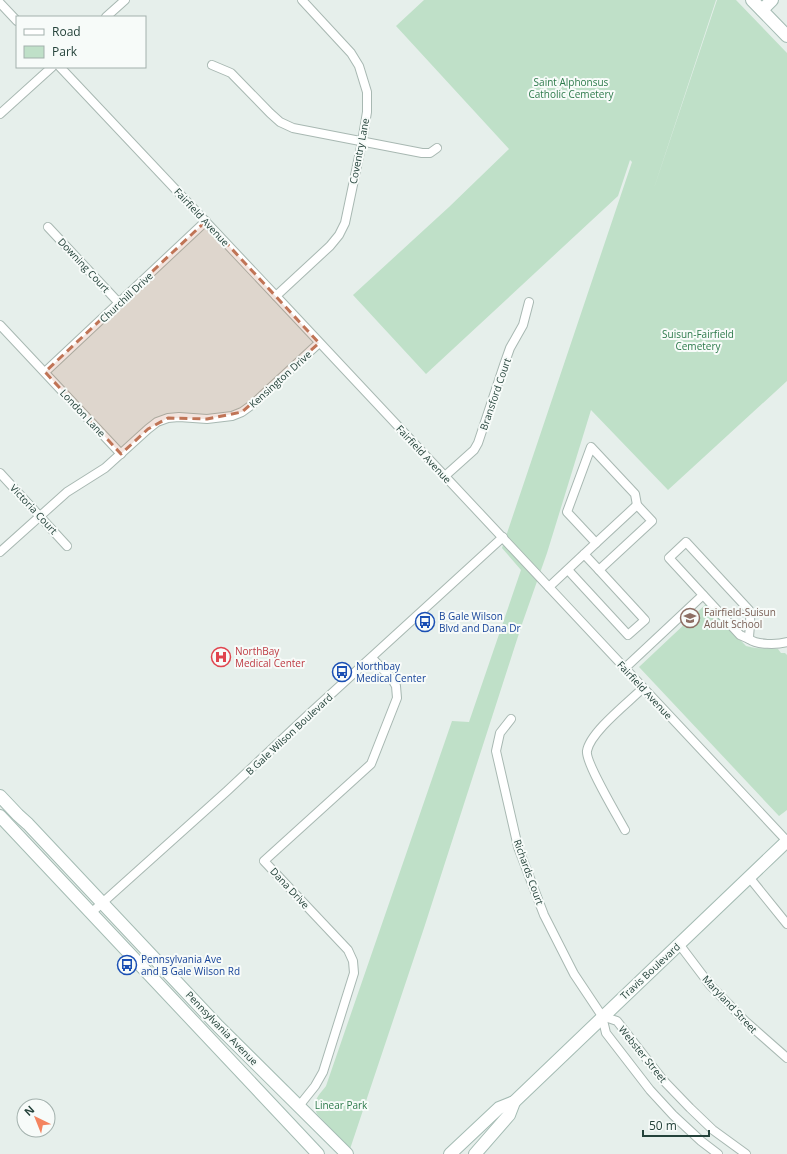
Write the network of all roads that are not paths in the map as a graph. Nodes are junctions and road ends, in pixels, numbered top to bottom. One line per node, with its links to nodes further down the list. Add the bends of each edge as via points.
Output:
1 (125, 0): 7 (street)
2 (302, 0): 14 (street, Coventry Lane, via 351,53 359,66 367,92)
3 (752, 0): 6 (main road)
4 (772, 0): 6 (main road)
5 (0, 3): 8 (street)
6 (762, 10): 9 (main road)
7 (107, 16)
8 (16, 20)
9 (787, 36)
10 (212, 65): 14 (street, via 231,73 280,122 293,128)
11 (51, 68): 13 (street)
12 (61, 68): 16 (street, Fairfield Avenue)
13 (0, 114)
14 (362, 142): 15 (street, via 422,153 430,153); 18 (street, Coventry Lane, via 345,223 339,235)
15 (437, 148)
16 (206, 221): 18 (street, Fairfield Avenue); 20 (street, Churchill Drive)
17 (48, 227): 20 (street, Downing Court)
18 (276, 296): 22 (street, Fairfield Avenue)
19 (529, 302): 26 (street, Bransford Court, via 523,326 510,348 478,443 474,450)
20 (119, 303): 23 (street, Churchill Drive)
21 (0, 325): 23 (street, London Lane)
22 (320, 343): 24 (street, Kensington Drive, via 242,412 207,419 168,418 157,422); 26 (street, Fairfield Avenue)
23 (45, 372): 24 (street, London Lane)
24 (121, 454): 28 (street, Kensington Drive, via 105,468 67,492)
25 (0, 473): 28 (street, Victoria Court)
26 (445, 476): 29 (street, Fairfield Avenue)
27 (637, 505): 30 (street); 30 (street, via 635,494 592,447 567,512); 35 (street, via 652,521)
28 (40, 516): 31 (street, Victoria Court); 32 (street, Kensington Drive)
29 (502, 538): 36 (street, Fairfield Avenue); 40 (street, B Gale Wilson Boulevard)
30 (596, 543): 33 (street)
31 (67, 546)
32 (0, 552)
33 (584, 554): 34 (street); 35 (street)
34 (568, 570): 35 (street, via 628,635 645,620); 36 (street)
35 (599, 570)
36 (549, 587): 41 (street, Fairfield Avenue)
37 (703, 595): 38 (street, via 740,635); 38 (street, via 669,558 686,542 749,610); 41 (street)
38 (749, 639): 39 (street, via 759,643)
39 (787, 642)
40 (372, 658): 49 (street, B Gale Wilson Boulevard); 56 (street, Dana Drive, via 392,678 397,698 371,764 264,861 348,950 353,961 354,973 323,1072 316,1086)
41 (625, 668): 42 (street, Fairfield Avenue)
42 (643, 688): 46 (street, via 600,728 590,740 586,752 590,766); 47 (street, Fairfield Avenue)
43 (511, 719): 53 (street, Richards Court, via 500,733 496,751 518,847 544,915 574,974)
44 (0, 796): 49 (main road, Pennsylvania Avenue)
45 (0, 816): 50 (main road, Pennsylvania Avenue)
46 (625, 830)
47 (787, 841): 48 (main road, Travis Boulevard)
48 (749, 877): 51 (street); 52 (main road, Travis Boulevard)
49 (103, 903): 50 (street, B Gale Wilson Boulevard); 56 (main road, Pennsylvania Avenue, via 218,1026)
50 (92, 913): 57 (main road, Pennsylvania Avenue)
51 (787, 924)
52 (679, 944): 53 (main road, Travis Boulevard); 54 (street, Maryland Street, via 715,990)
53 (602, 1016): 55 (main road, Travis Boulevard); 61 (street, Webster Street, via 606,1033 650,1090 673,1115); 62 (street, Webster Street, via 617,1021 680,1097 713,1130)
54 (787, 1058)
55 (514, 1102): 59 (main road, Travis Boulevard, via 498,1108); 60 (main road, Travis Boulevard, via 509,1115)
56 (299, 1106): 58 (main road, Pennsylvania Avenue)
57 (318, 1154)
58 (347, 1154)
59 (450, 1154)
60 (475, 1154)
61 (718, 1154)
62 (746, 1154)

